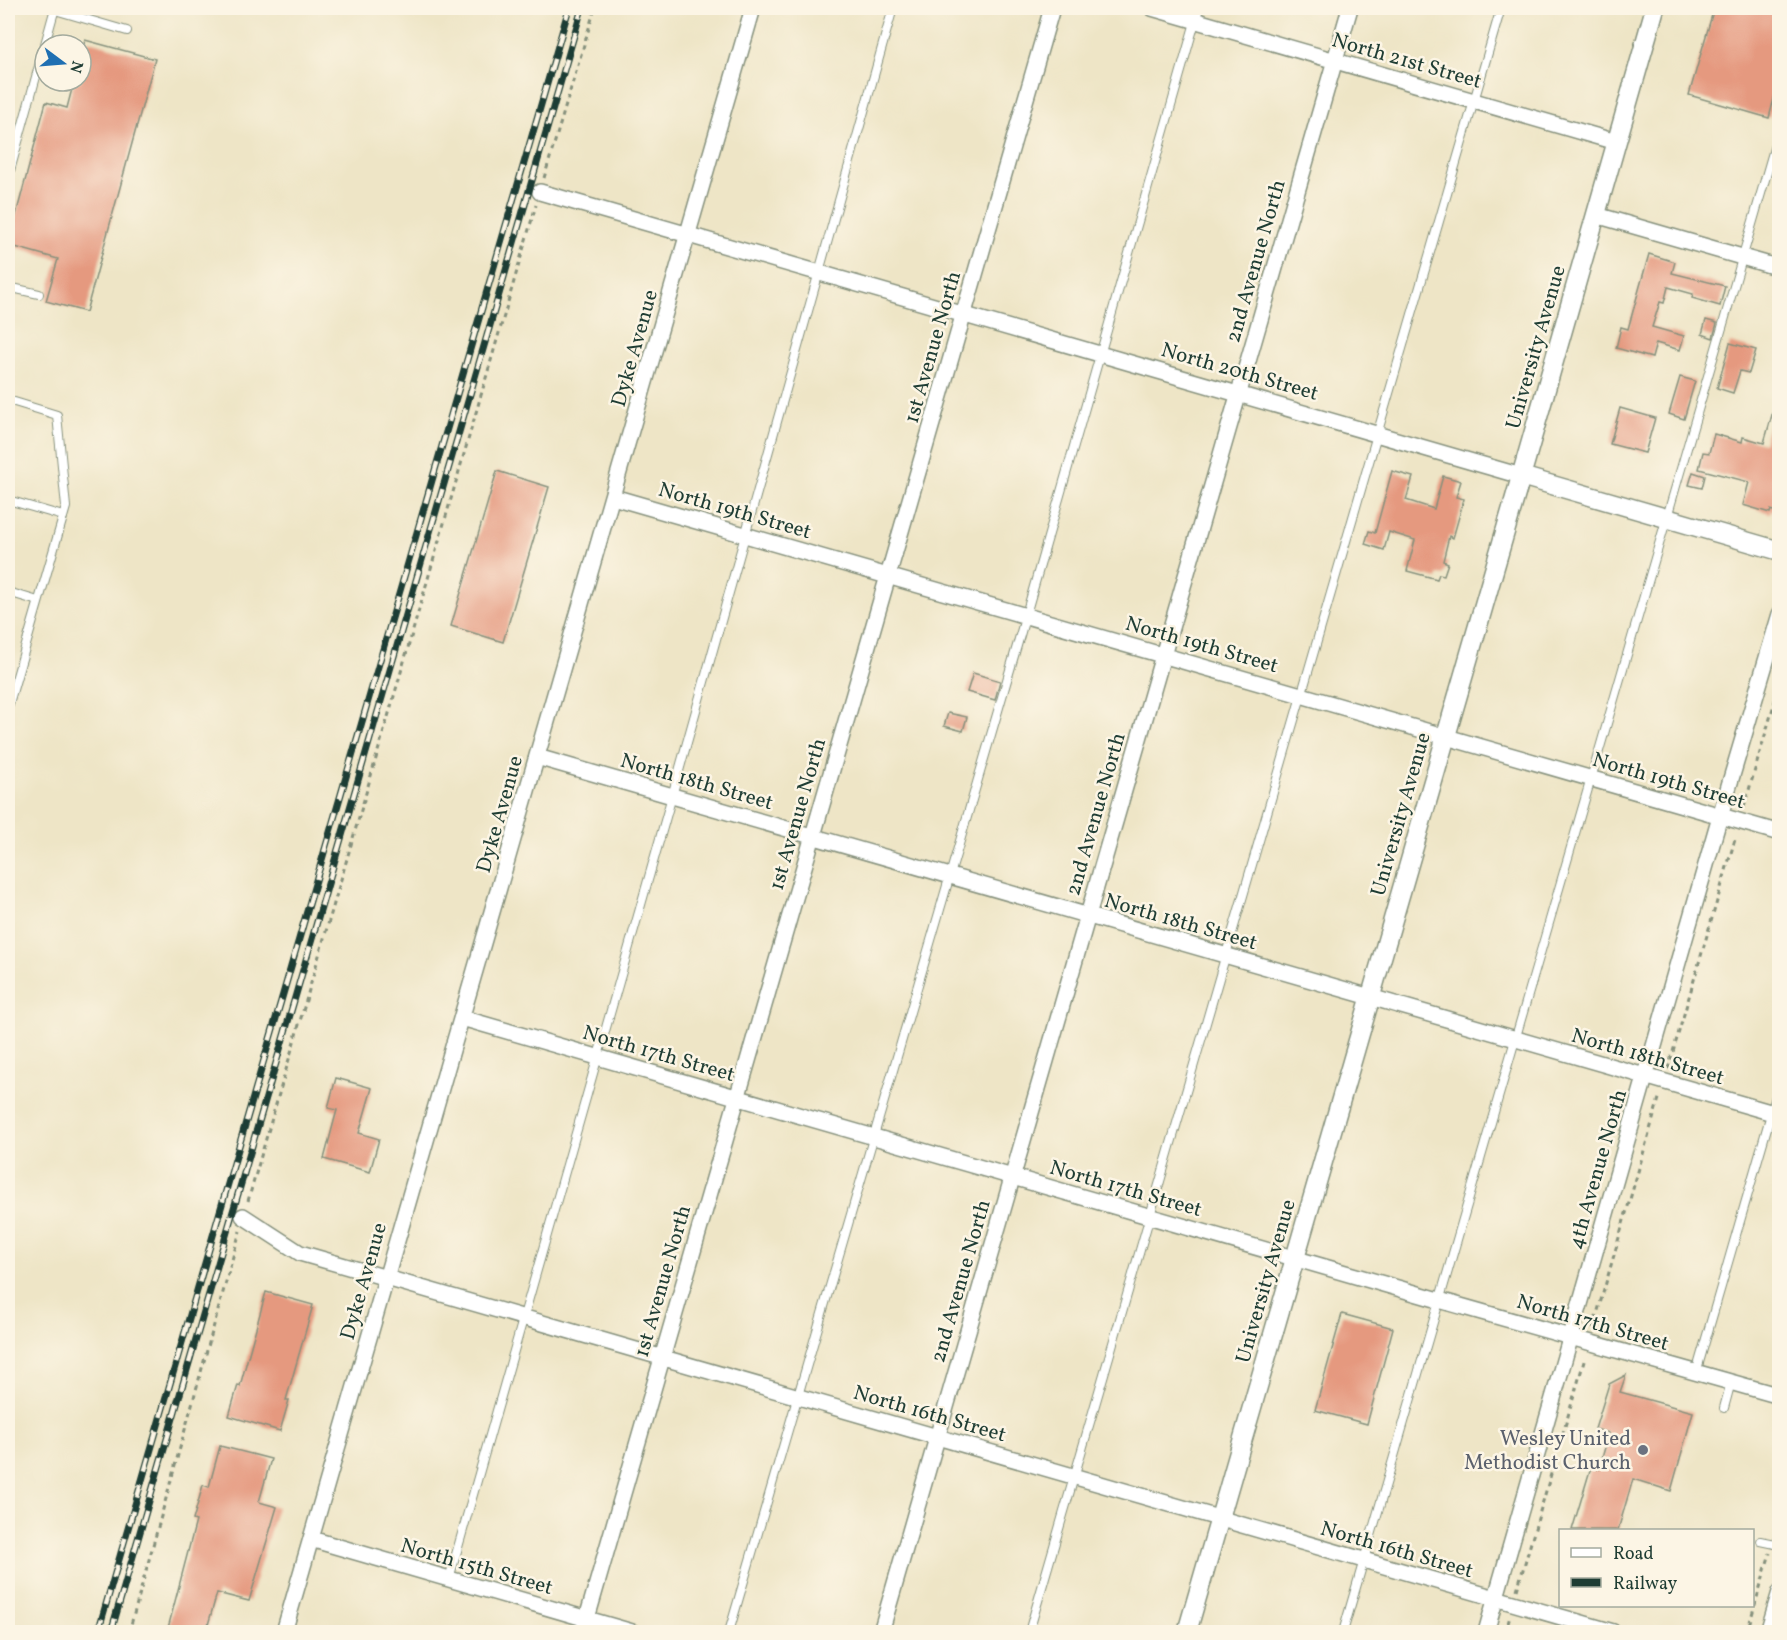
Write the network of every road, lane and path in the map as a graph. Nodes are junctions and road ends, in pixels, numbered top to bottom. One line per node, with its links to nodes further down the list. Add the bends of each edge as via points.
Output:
1 (595, 8): 17 (path)
2 (753, 8): 19 (street, Dyke Avenue)
3 (893, 8): 22 (lane)
4 (1052, 8): 25 (street, 1st Avenue North)
5 (1152, 8): 10 (street, North 21st Street)
6 (1350, 8): 12 (street, 2nd Avenue North)
7 (1501, 8): 13 (lane)
8 (1655, 8): 15 (street, University Avenue)
9 (55, 9): 11 (lane); 16 (lane)
10 (1198, 14): 12 (street, North 21st Street); 26 (lane)
11 (127, 32)
12 (1334, 61): 13 (street, North 21st Street); 27 (street, 2nd Avenue North)
13 (1474, 102): 15 (street, North 21st Street); 29 (lane)
14 (1779, 128): 20 (lane)
15 (1616, 142): 18 (street, University Avenue)
16 (8, 178)
17 (540, 192): 19 (street, North 20th Street); 68 (path)
18 (1596, 215): 20 (street); 30 (street, University Avenue)
19 (688, 233): 22 (street, North 20th Street); 31 (street, Dyke Avenue)
20 (1742, 257): 21 (street); 34 (lane)
21 (1779, 267)
22 (818, 272): 25 (street, North 20th Street); 35 (lane)
23 (8, 287): 24 (lane)
24 (39, 294)
25 (964, 315): 26 (street, North 20th Street); 37 (street, 1st Avenue North)
26 (1099, 354): 27 (street, North 20th Street); 41 (lane)
27 (1238, 394): 29 (street, North 20th Street); 42 (street, 2nd Avenue North)
28 (8, 400): 33 (lane, via 57,415 66,507)
29 (1377, 435): 30 (street, North 20th Street); 44 (lane)
30 (1521, 476): 34 (street, North 20th Street); 46 (street, University Avenue)
31 (613, 497): 35 (street, North 19th Street); 47 (street, Dyke Avenue)
32 (8, 500): 33 (lane)
33 (63, 516): 39 (lane)
34 (1666, 518): 36 (street, North 20th Street); 48 (lane)
35 (744, 534): 37 (street, North 19th Street); 49 (lane)
36 (1779, 550)
37 (888, 576): 41 (street, North 19th Street); 53 (street, 1st Avenue North)
38 (8, 592): 39 (lane)
39 (38, 601): 45 (lane)
40 (1779, 614): 50 (street, 4th Avenue North)
41 (1025, 616): 42 (street, North 19th Street); 54 (lane)
42 (1163, 655): 44 (street, North 19th Street); 55 (street, 2nd Avenue North)
43 (1779, 684): 51 (path)
44 (1302, 694): 46 (street, North 19th Street); 56 (lane)
45 (8, 708)
46 (1445, 737): 48 (street, North 19th Street); 57 (street, University Avenue)
47 (537, 757): 49 (street, North 18th Street); 58 (street, Dyke Avenue)
48 (1590, 779): 50 (street, North 19th Street); 59 (lane)
49 (672, 796): 53 (street, North 18th Street); 60 (lane)
50 (1719, 816): 51 (street, North 19th Street); 61 (street, 4th Avenue North)
51 (1740, 822): 52 (street, North 19th Street); 62 (path)
52 (1779, 833)
53 (812, 837): 54 (street, North 18th Street); 64 (street, 1st Avenue North)
54 (948, 877): 55 (street, North 18th Street); 66 (lane)
55 (1088, 916): 56 (street, North 18th Street); 67 (street, 2nd Avenue North)
56 (1226, 956): 57 (street, North 18th Street); 69 (lane)
57 (1370, 997): 59 (street, North 18th Street); 70 (street, University Avenue)
58 (462, 1018): 60 (street, North 17th Street); 71 (street, Dyke Avenue)
59 (1515, 1039): 61 (street, North 18th Street); 72 (lane)
60 (597, 1057): 64 (street, North 17th Street); 73 (lane)
61 (1645, 1077): 62 (street, North 18th Street); 74 (street, 4th Avenue North)
62 (1664, 1082): 65 (street, North 18th Street); 75 (path)
63 (1779, 1083): 65 (lane)
64 (737, 1097): 66 (street, North 17th Street); 76 (street, 1st Avenue North)
65 (1775, 1114): 77 (lane)
66 (873, 1136): 67 (street, North 17th Street); 80 (lane)
67 (1012, 1177): 69 (street, North 17th Street); 82 (street, 2nd Avenue North)
68 (243, 1216): 71 (street, North 16th Street, via 300,1253); 95 (path)
69 (1150, 1217): 70 (street, North 17th Street); 83 (lane)
70 (1295, 1259): 72 (street, North 17th Street); 84 (street, University Avenue)
71 (386, 1278): 73 (street, North 16th Street); 86 (street, Dyke Avenue)
72 (1439, 1300): 74 (street, North 17th Street); 89 (lane)
73 (523, 1318): 76 (street, North 16th Street); 90 (lane)
74 (1570, 1338): 75 (street, North 17th Street); 92 (street, 4th Avenue North)
75 (1589, 1343): 77 (street, North 17th Street); 93 (path)
76 (662, 1358): 80 (street, North 16th Street); 94 (street, 1st Avenue North)
77 (1696, 1373): 78 (street, North 17th Street)
78 (1731, 1383): 79 (street, North 17th Street); 81 (lane)
79 (1779, 1396)
80 (797, 1397): 82 (street, North 16th Street); 98 (lane)
81 (1724, 1408)
82 (937, 1437): 83 (street, North 16th Street); 99 (street, 2nd Avenue North)
83 (1074, 1477): 84 (street, North 16th Street); 100 (lane)
84 (1219, 1519): 89 (street, North 16th Street); 101 (street, University Avenue)
85 (1779, 1521): 88 (path)
86 (311, 1539): 90 (street, North 15th Street); 96 (street, Dyke Avenue)
87 (1761, 1540): 88 (lane)
88 (1776, 1545): 106 (path)
89 (1363, 1561): 92 (street, North 16th Street); 102 (lane)
90 (449, 1579): 94 (street, North 15th Street)
91 (1779, 1592): 107 (street)
92 (1496, 1599): 93 (street, North 16th Street); 103 (street, 4th Avenue North)
93 (1513, 1604): 104 (path); 105 (street, North 16th Street)
94 (585, 1626): 97 (street, North 15th Street)
95 (129, 1632)
96 (284, 1632)
97 (632, 1632)
98 (729, 1632)
99 (881, 1632)
100 (1029, 1632)
101 (1187, 1632)
102 (1343, 1632)
103 (1486, 1632)
104 (1505, 1632)
105 (1613, 1632)
106 (1747, 1632)
107 (1768, 1632)

